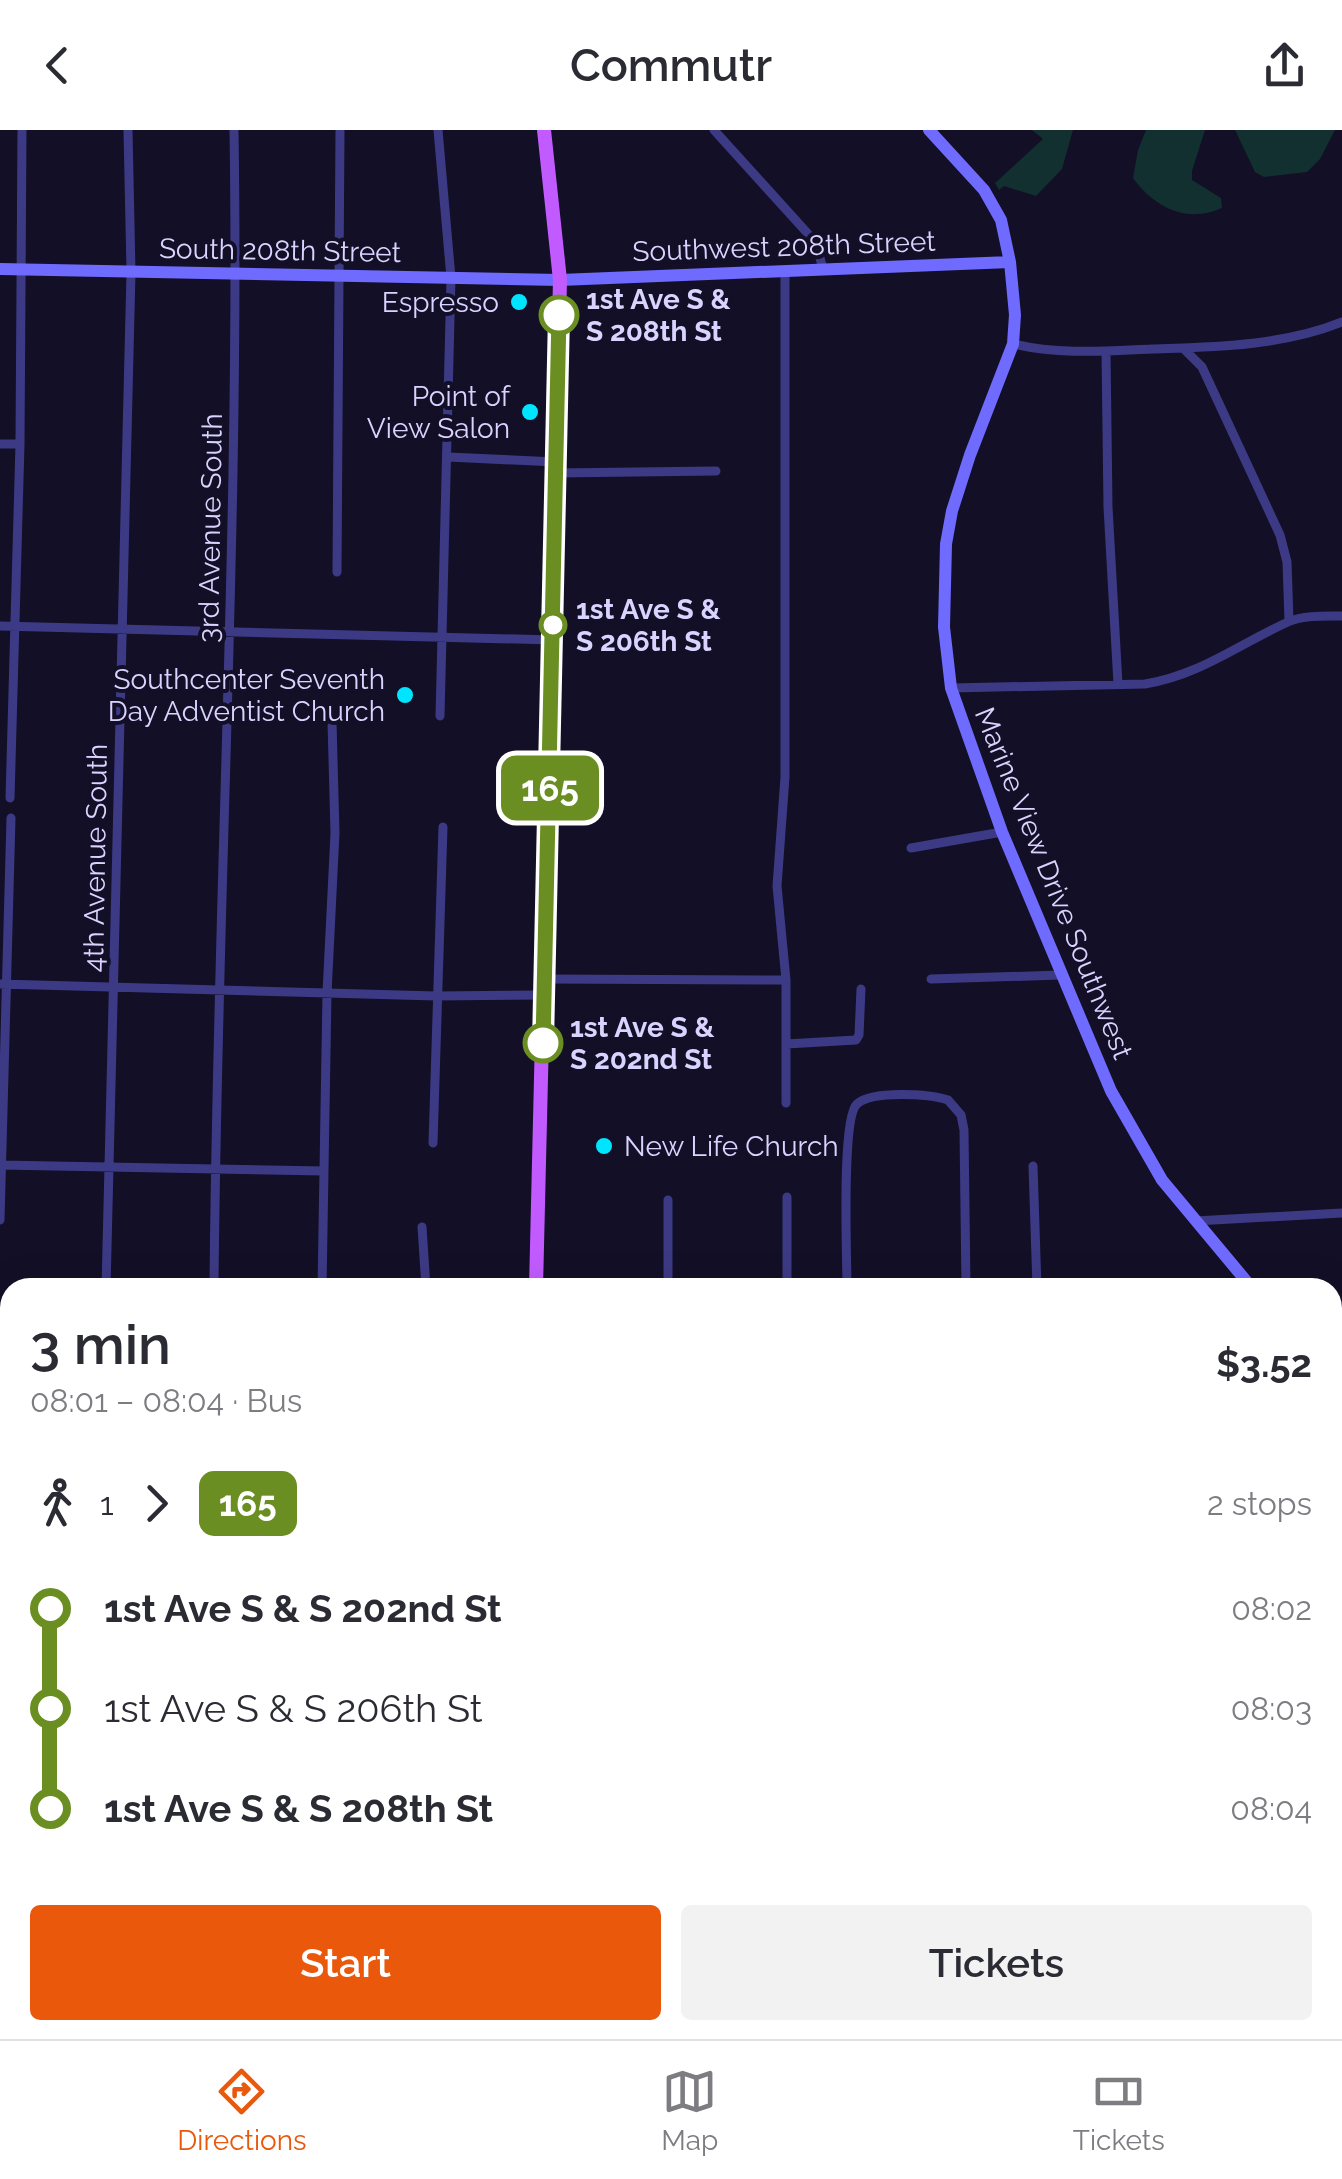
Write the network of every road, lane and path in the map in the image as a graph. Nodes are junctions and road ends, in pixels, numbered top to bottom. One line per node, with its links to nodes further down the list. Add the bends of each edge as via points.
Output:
1 (22, 130): 11 (street)
2 (128, 130): 14 (street, 4th Avenue South)
3 (234, 130): 15 (street, 3rd Avenue South)
4 (340, 130): 16 (street)
5 (438, 130): 17 (street)
6 (544, 130): 18 (main road)
7 (714, 130): 12 (street, via 818,246)
8 (929, 130): 9 (street, Marine View Drive Southwest, via 994,205)
9 (1010, 262): 12 (street, Southwest 208th Street); 20 (street, Marine View Drive Southwest)
10 (0, 269): 11 (street, South 208th Street)
11 (22, 269): 14 (street, South 208th Street); 24 (street)
12 (823, 269): 13 (street, Southwest 208th Street)
13 (785, 271): 18 (street, Southwest 208th Street); 49 (street, via 784,777 777,886)
14 (131, 272): 15 (street, South 208th Street); 33 (street, 4th Avenue South)
15 (236, 274): 16 (street, South 208th Street); 34 (street, 3rd Avenue South)
16 (341, 276): 17 (street, South 208th Street); 28 (street)
17 (451, 278): 18 (street, South 208th Street); 25 (street)
18 (560, 280): 26 (main road)
19 (1342, 322): 21 (street, via 1278,340)
20 (1013, 344): 22 (street); 38 (street, Marine View Drive Southwest, via 970,455 946,544)
21 (1186, 350): 22 (street); 30 (street, via 1202,366 1280,535)
22 (1106, 351): 37 (street)
23 (0, 444): 24 (street)
24 (20, 444): 32 (street)
25 (448, 457): 26 (street); 35 (street)
26 (556, 467): 27 (street); 36 (main road)
27 (716, 471)
28 (336, 572)
29 (1342, 616): 30 (street)
30 (1289, 621): 37 (street, via 1194,672)
31 (0, 626): 32 (street)
32 (16, 626): 33 (street); 41 (street)
33 (123, 629): 34 (street); 51 (street, 4th Avenue South)
34 (230, 631): 35 (street); 52 (street, 3rd Avenue South)
35 (443, 637): 36 (street); 39 (street)
36 (553, 640): 47 (main road)
37 (1118, 684): 38 (street)
38 (951, 688): 44 (street, Marine View Drive Southwest)
39 (440, 716)
40 (332, 722): 54 (street, via 335,833)
41 (10, 798)
42 (12, 818): 50 (street)
43 (444, 826): 56 (street)
44 (1002, 832): 45 (street); 46 (street, Marine View Drive Southwest)
45 (911, 848)
46 (1061, 975): 48 (street); 69 (street, Marine View Drive Southwest, via 1119,1106 1162,1180)
47 (545, 978): 49 (street); 55 (main road)
48 (931, 979)
49 (786, 980): 57 (street)
50 (4, 984): 51 (street); 60 (street)
51 (115, 988): 52 (street); 61 (street, 4th Avenue South)
52 (219, 990): 54 (street); 63 (street, 3rd Avenue South)
53 (861, 990): 57 (street, via 856,1040)
54 (327, 992): 56 (street); 64 (street)
55 (544, 995): 56 (street); 75 (main road)
56 (436, 996): 59 (street)
57 (786, 1044): 58 (street)
58 (786, 1103)
59 (433, 1142)
60 (1, 1164): 61 (street); 68 (street)
61 (112, 1166): 63 (street); 71 (street, 4th Avenue South)
62 (1033, 1166): 80 (street)
63 (215, 1168): 64 (street); 72 (street, 3rd Avenue South)
64 (324, 1171): 73 (street)
65 (787, 1197): 77 (street)
66 (668, 1200): 76 (street)
67 (1342, 1214): 69 (street)
68 (0, 1220)
69 (1195, 1220): 81 (street, Marine View Drive Southwest)
70 (422, 1226): 74 (street)
71 (106, 1278)
72 (214, 1278)
73 (322, 1278)
74 (425, 1278)
75 (536, 1278)
76 (668, 1278)
77 (787, 1278)
78 (847, 1278): 79 (street, via 848,1128 856,1104 904,1095 938,1097 956,1106 964,1130)
79 (966, 1278)
80 (1037, 1278)
81 (1244, 1278)

